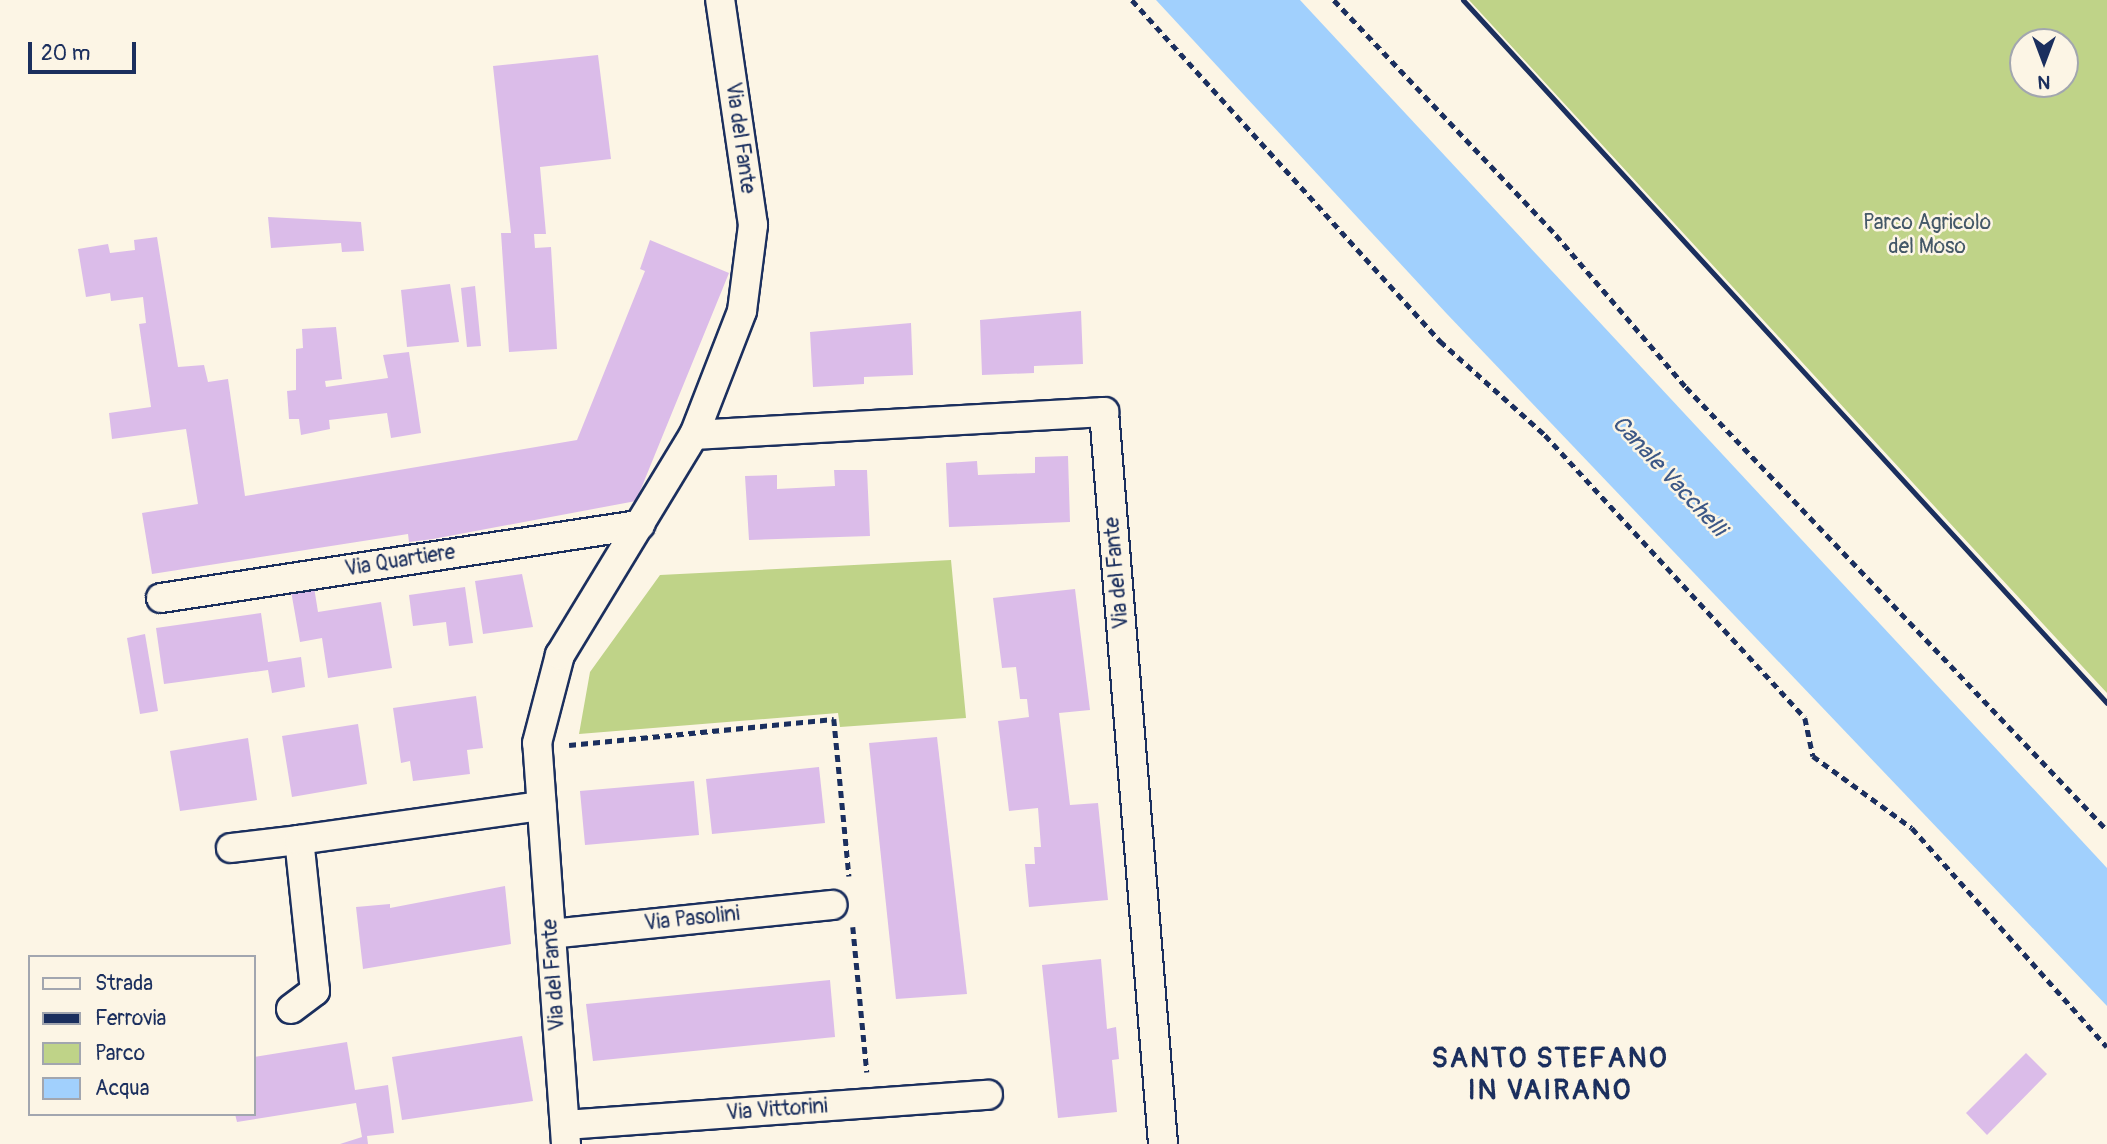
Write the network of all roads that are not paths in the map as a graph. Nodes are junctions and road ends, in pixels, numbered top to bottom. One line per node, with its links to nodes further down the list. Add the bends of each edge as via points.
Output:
1 (720, 0): 2 (street, Via del Fante, via 753,225 742,311)
2 (694, 435): 3 (street, Via del Fante); 13 (street, Via del Fante, via 1104,412)
3 (640, 525): 4 (street, Via Quartiere); 5 (street, Via del Fante, via 560,655 537,748)
4 (160, 598)
5 (542, 806): 6 (street); 9 (street, Via del Fante)
6 (299, 840): 7 (street); 10 (street, via 315,991)
7 (232, 848)
8 (841, 894): 9 (street, Via Pasolini)
9 (551, 934): 12 (street, Via del Fante)
10 (291, 1009)
11 (988, 1096): 12 (street, Via Vittorini)
12 (566, 1134)
13 (1163, 1144)

